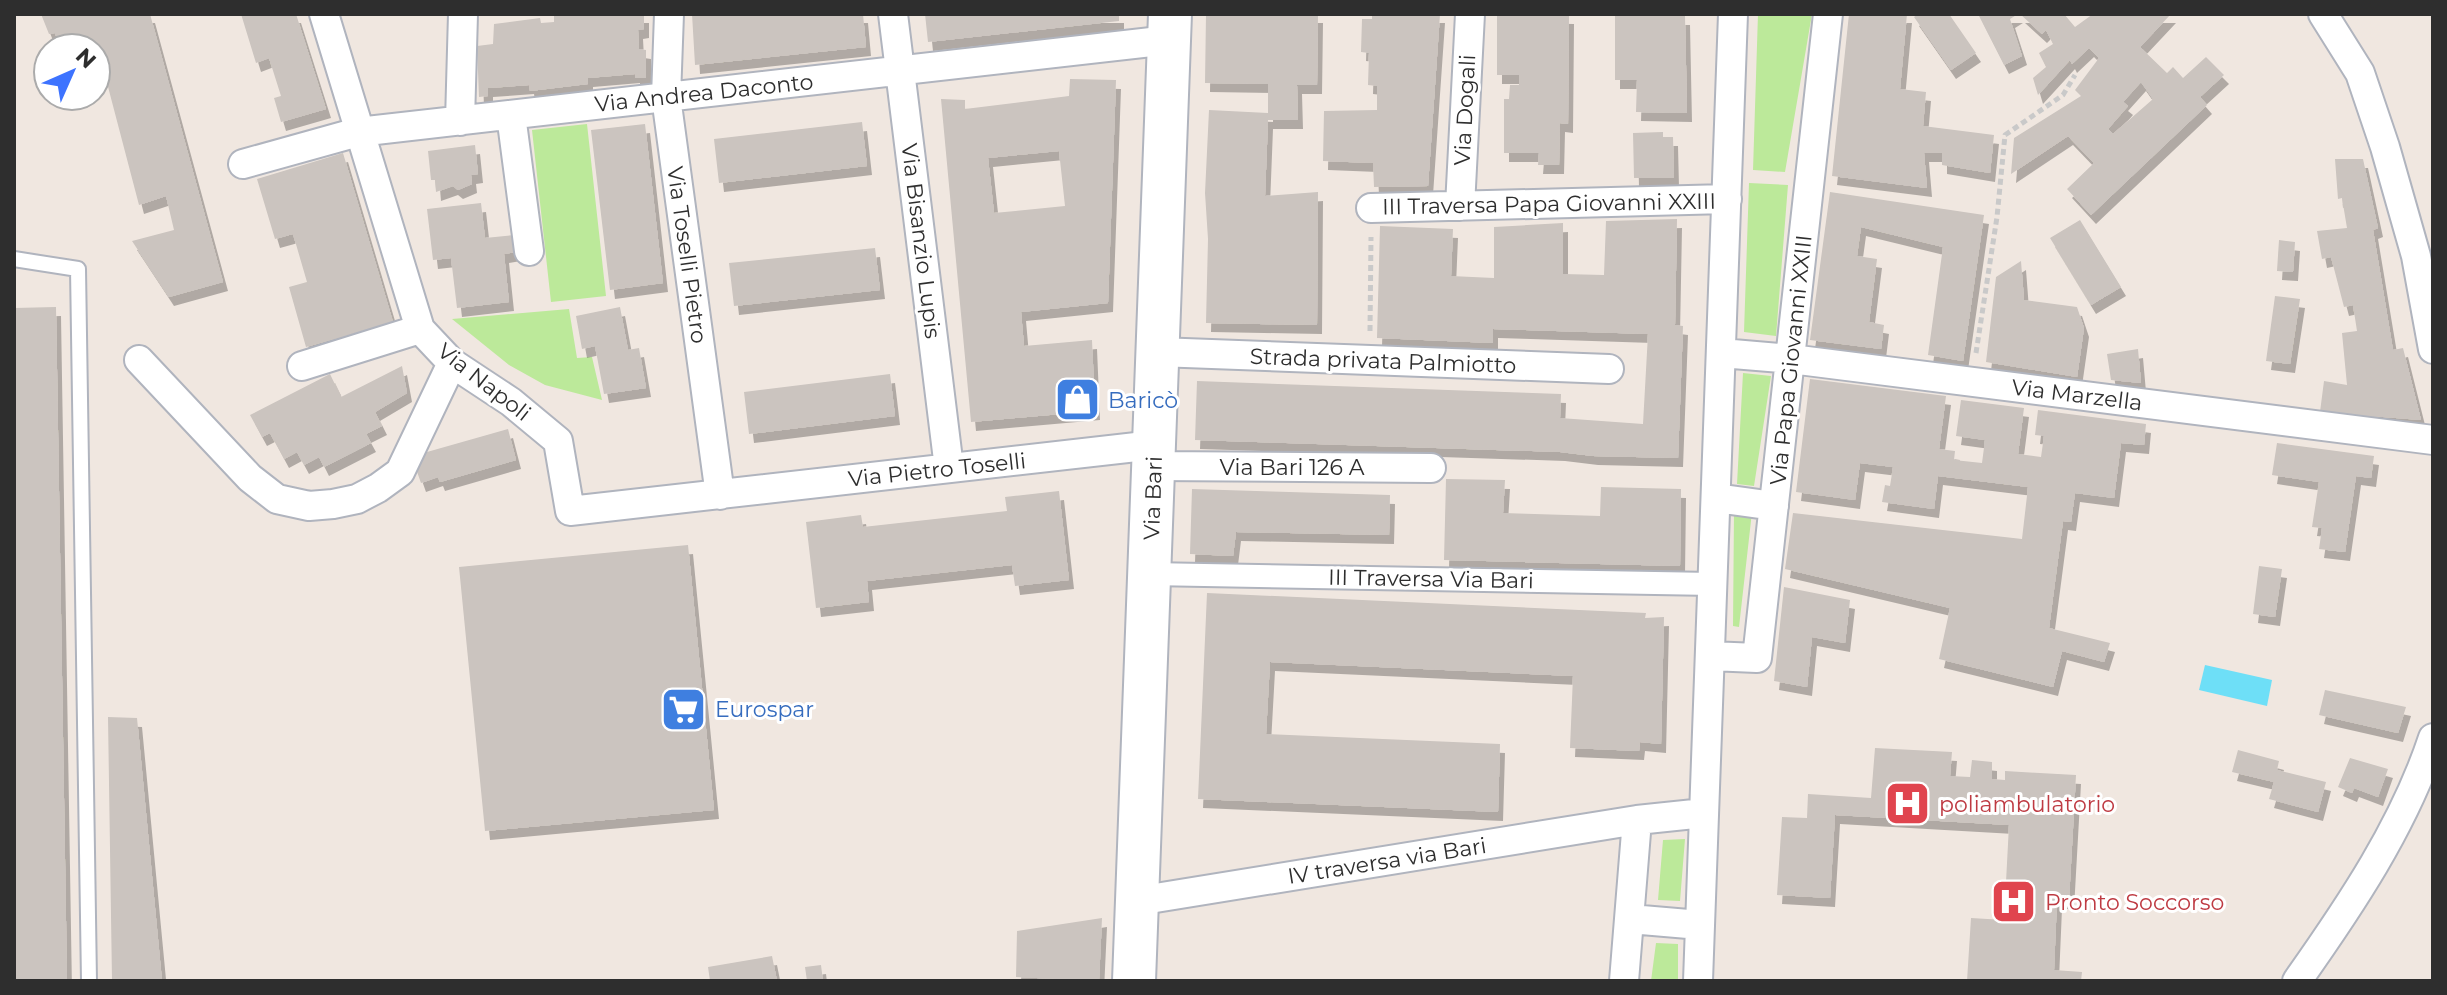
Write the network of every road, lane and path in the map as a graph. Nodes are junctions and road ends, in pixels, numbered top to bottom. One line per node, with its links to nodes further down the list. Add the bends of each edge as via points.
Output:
1 (324, 14): 15 (street, Via Napoli)
2 (463, 14): 14 (street)
3 (669, 14): 12 (street, Via Toselli Pietro)
4 (893, 14): 10 (street, Via Bisanzio Lupis)
5 (1470, 14): 18 (street, Via Dogali)
6 (1733, 14): 17 (street)
7 (1828, 14): 26 (street, Via Papa Giovanni XXIII)
8 (2323, 14): 23 (street, via 2360,73 2385,147 2416,256)
9 (1170, 27): 10 (street, Via Andrea Daconto); 24 (main road, Via Bari)
10 (900, 71): 12 (street, Via Andrea Daconto); 35 (street, Via Bisanzio Lupis)
11 (2075, 75): 32 (path, via 2063,95 2005,135)
12 (666, 97): 13 (street, Via Andrea Daconto); 37 (street, Via Toselli Pietro)
13 (511, 115): 14 (street, Via Andrea Daconto); 20 (street)
14 (460, 121): 15 (street, Via Andrea Daconto)
15 (358, 132): 16 (street, Via Andrea Daconto); 22 (street, Via Napoli)
16 (243, 164)
17 (1727, 199): 18 (street, III Traversa Papa Giovanni XXIII); 25 (street)
18 (1460, 206): 19 (street, III Traversa Papa Giovanni XXIII)
19 (1371, 208): 28 (path)
20 (529, 251)
21 (14, 259): 49 (lane, via 78,269)
22 (420, 329): 29 (street, Via Napoli); 30 (street)
23 (2433, 349)
24 (1158, 352): 28 (street, Strada privata Palmiotto); 34 (main road, Via Bari)
25 (1721, 353): 26 (street, Via Marzella); 38 (street)
26 (1791, 359): 32 (street, Via Marzella); 39 (street, Via Papa Giovanni XXIII)
27 (139, 360): 29 (street, via 250,478 277,499 309,506 357,499 400,472)
28 (1370, 360): 31 (street, Strada privata Palmiotto)
29 (452, 363): 37 (street, Via Napoli, via 558,441 570,511)
30 (302, 366)
31 (1609, 369)
32 (1972, 382): 33 (street, Via Marzella)
33 (2433, 440)
34 (1154, 456): 35 (street, Via Pietro Toselli); 36 (street, Via Bari 126 A); 40 (main road, Via Bari)
35 (949, 468): 37 (street, Via Pietro Toselli)
36 (1431, 468)
37 (720, 495)
38 (1716, 498): 39 (street); 41 (street)
39 (1774, 506): 42 (street, Via Papa Giovanni XXIII, via 1757,658)
40 (1150, 574): 41 (street, III Traversa Via Bari); 46 (main road, Via Bari)
41 (1713, 584): 42 (street)
42 (1710, 656): 44 (street)
43 (2433, 738): 53 (street, via 2388,838)
44 (1704, 813): 45 (street, IV traversa via Bari); 48 (street)
45 (1637, 820): 46 (street, IV traversa via Bari); 47 (street)
46 (1137, 901): 50 (main road, Via Bari)
47 (1630, 919): 48 (street); 51 (street)
48 (1700, 925): 52 (street)
49 (89, 981)
50 (1134, 981)
51 (1624, 981)
52 (1698, 981)
53 (2297, 981)

